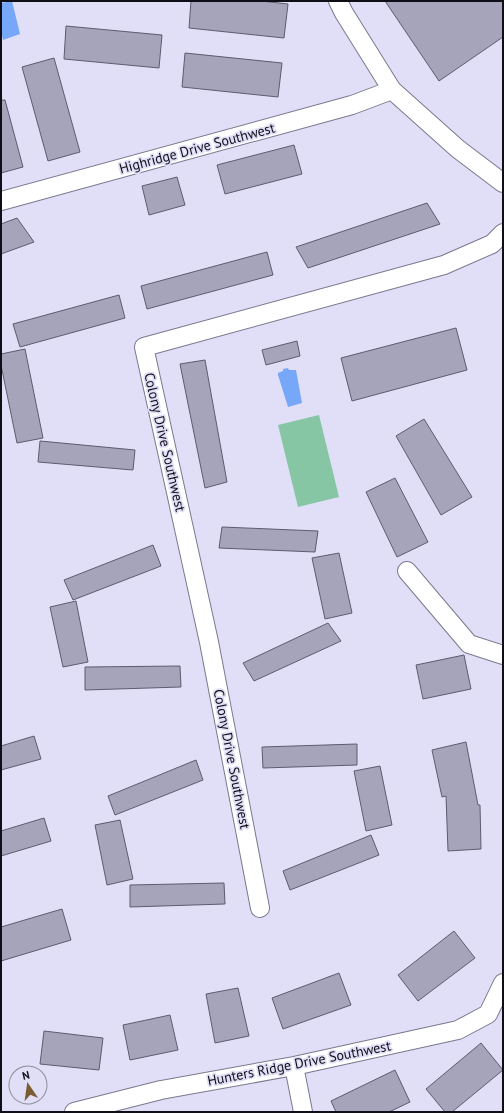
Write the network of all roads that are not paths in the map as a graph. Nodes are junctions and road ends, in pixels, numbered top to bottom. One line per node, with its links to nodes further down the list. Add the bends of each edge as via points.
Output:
1 (338, 1): 2 (street)
2 (392, 90): 3 (street, via 458,149); 4 (street, Highridge Drive Southwest, via 352,105)
3 (503, 183)
4 (1, 201)
5 (503, 233): 8 (street, Colony Drive Southwest, via 492,244 444,265 144,346 209,642)
6 (407, 571): 7 (street, via 469,644)
7 (503, 655)
8 (260, 908)
9 (503, 983): 10 (street, Hunters Ridge Drive Southwest, via 488,1014 458,1030)
10 (294, 1066): 11 (street, Hunters Ridge Drive Southwest, via 161,1090); 12 (street)
11 (74, 1112)
12 (303, 1112)

